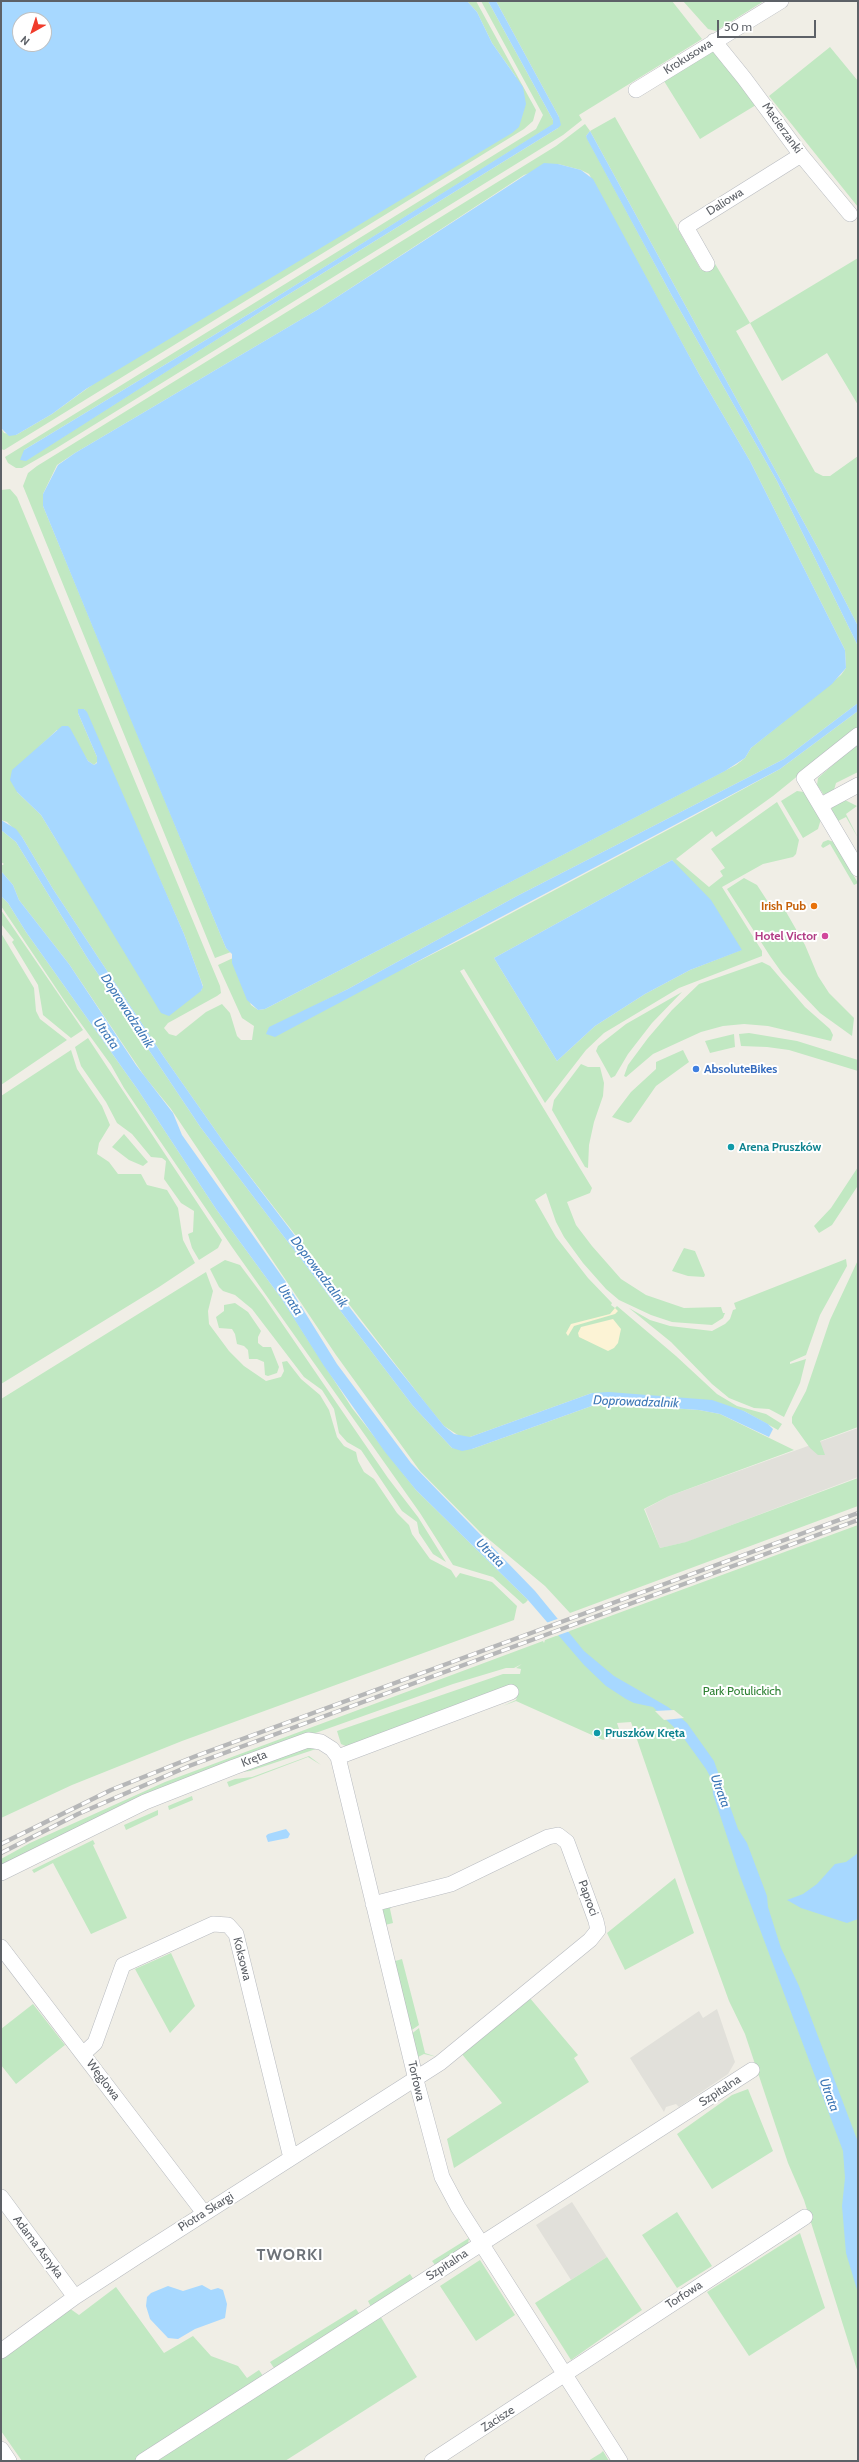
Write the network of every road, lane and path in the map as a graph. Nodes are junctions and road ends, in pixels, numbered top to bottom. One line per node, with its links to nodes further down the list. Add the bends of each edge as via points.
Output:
1 (781, 1): 2 (street, Krokusowa)
2 (714, 41): 3 (street, Krokusowa); 4 (street, Macierzanki)
3 (636, 90)
4 (801, 155): 5 (street, Macierzanki); 6 (street, Daliowa, via 686,227)
5 (850, 214)
6 (707, 264)
7 (858, 735): 9 (street, via 804,778)
8 (858, 785): 9 (street)
9 (821, 805): 10 (street)
10 (858, 869)
11 (511, 1692): 12 (street)
12 (338, 1757): 13 (street, Kręta, via 329,1746 318,1741 298,1743 145,1802); 14 (street, Torfowa)
13 (1, 1873)
14 (373, 1904): 18 (street, Torfowa); 18 (street, Paproci, via 451,1884 548,1837 558,1835 567,1842 596,1921 598,1930 590,1940)
15 (1, 1947): 16 (street, Węglowa)
16 (83, 2054): 19 (street, Koksowa, via 95,2043 123,1964 213,1924 228,1925 236,1934); 21 (street, Węglowa)
17 (752, 2070): 23 (street, Szpitalna)
18 (416, 2080): 19 (street, Piotra Skargi); 23 (street, Torfowa, via 442,2177)
19 (291, 2158): 21 (street, Piotra Skargi)
20 (1, 2197): 24 (street, Adama Asnyka)
21 (204, 2213): 24 (street, Piotra Skargi)
22 (805, 2217): 26 (street, Torfowa, via 651,2316)
23 (482, 2244): 26 (street, Torfowa); 29 (street, Szpitalna)
24 (75, 2297): 25 (street, Piotra Skargi)
25 (1, 2351)
26 (564, 2376): 30 (street, Zacisze); 31 (street, Torfowa)
27 (1, 2450): 28 (street)
28 (9, 2461)
29 (143, 2461)
30 (432, 2461)
31 (620, 2461)

